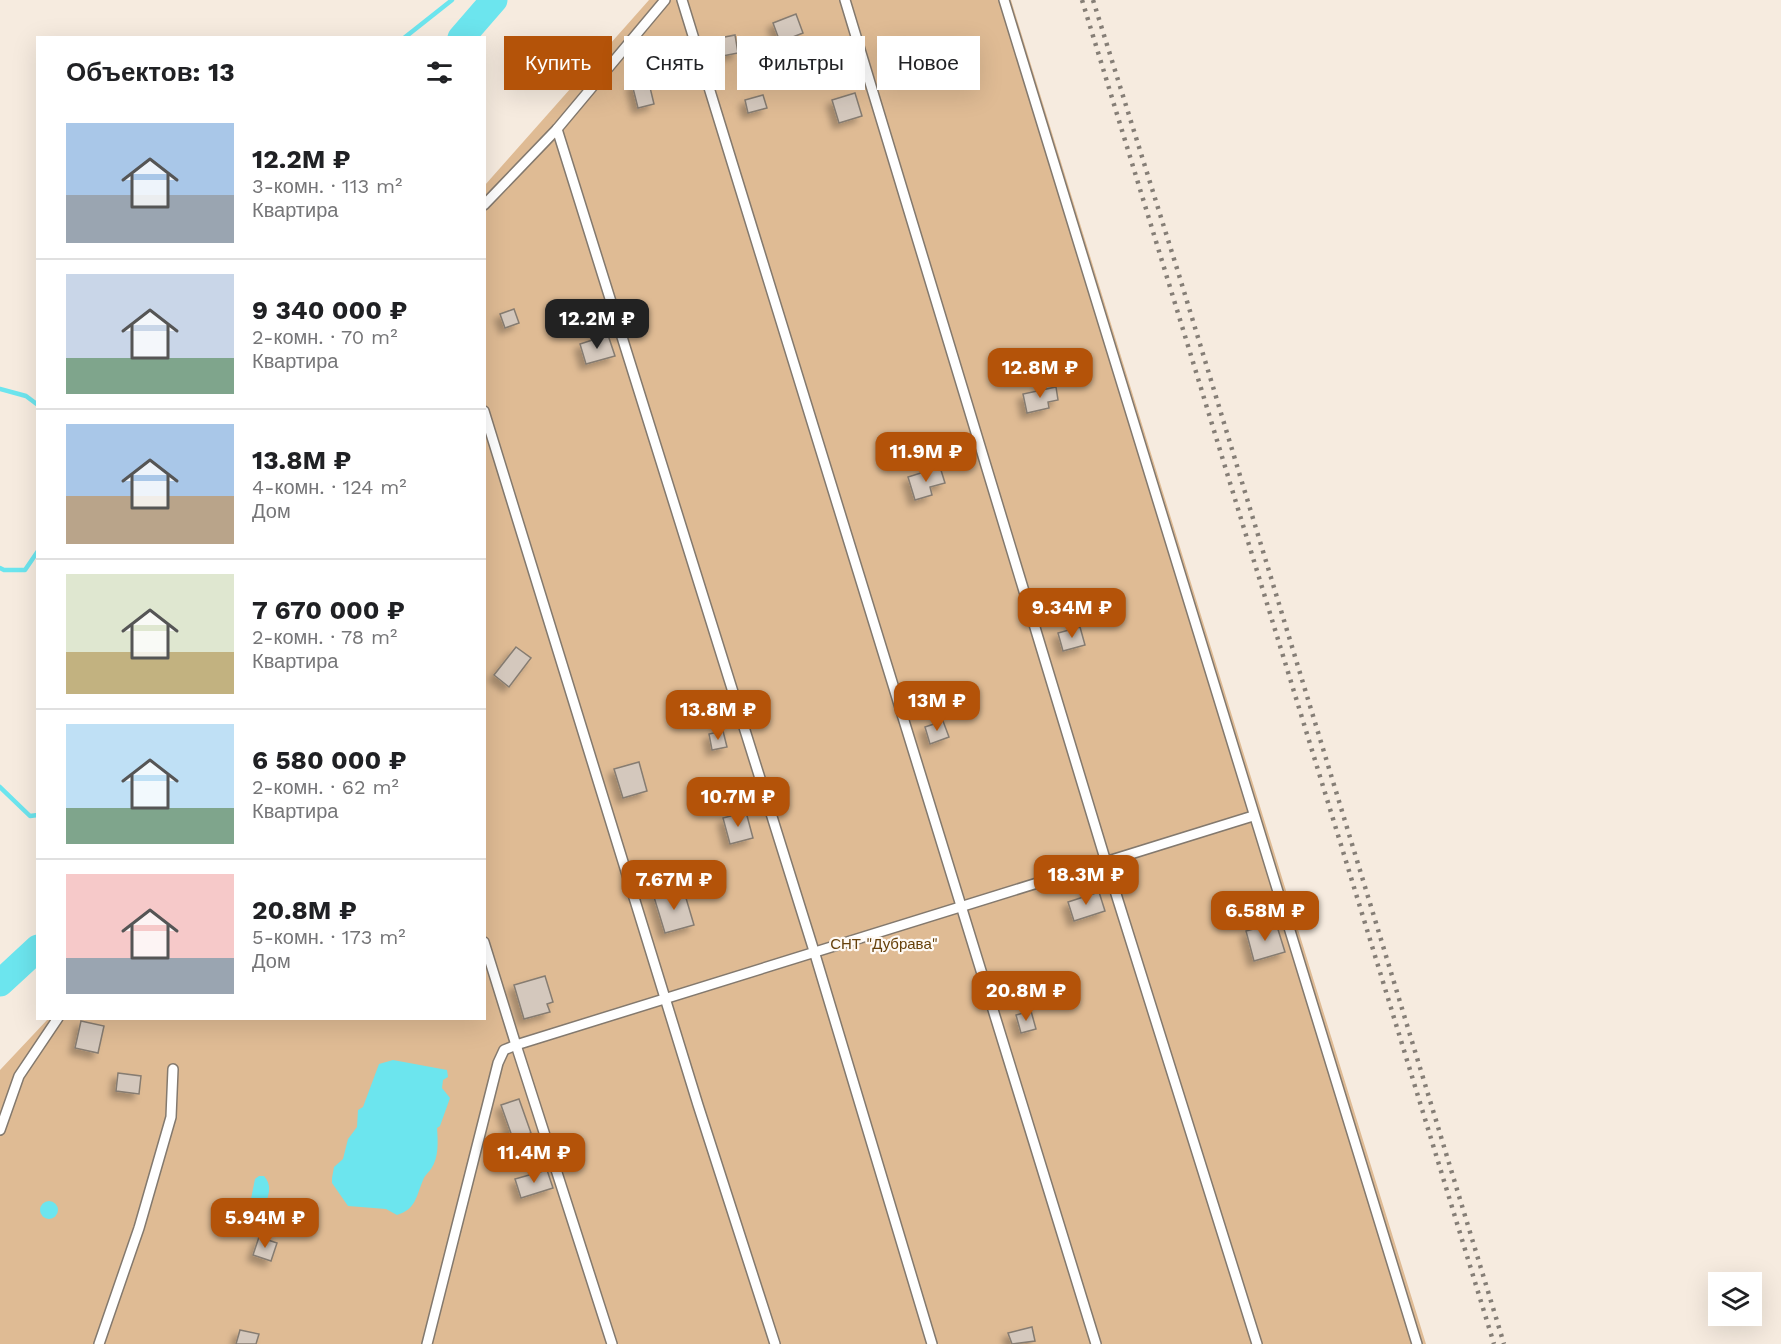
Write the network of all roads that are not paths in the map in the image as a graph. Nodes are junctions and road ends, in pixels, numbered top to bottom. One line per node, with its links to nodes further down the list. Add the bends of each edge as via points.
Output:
1 (665, 0): 5 (lane)
2 (682, 0): 10 (lane)
3 (845, 0): 9 (lane)
4 (1004, 0): 8 (lane)
5 (557, 129): 6 (lane); 12 (lane)
6 (486, 203)
7 (486, 417): 13 (lane)
8 (1253, 816): 9 (lane); 25 (lane)
9 (1106, 862): 10 (lane); 24 (lane)
10 (960, 907): 12 (lane); 23 (lane)
11 (486, 948): 15 (lane)
12 (814, 951): 13 (lane); 22 (lane)
13 (666, 998): 15 (lane); 21 (lane)
14 (57, 1020): 17 (lane, via 18,1076)
15 (516, 1045): 19 (lane, via 504,1050 498,1063); 20 (lane)
16 (173, 1069): 18 (lane, via 171,1117 139,1228)
17 (0, 1130)
18 (99, 1344)
19 (427, 1344)
20 (612, 1344)
21 (775, 1344)
22 (932, 1344)
23 (1096, 1344)
24 (1257, 1344)
25 (1417, 1344)

